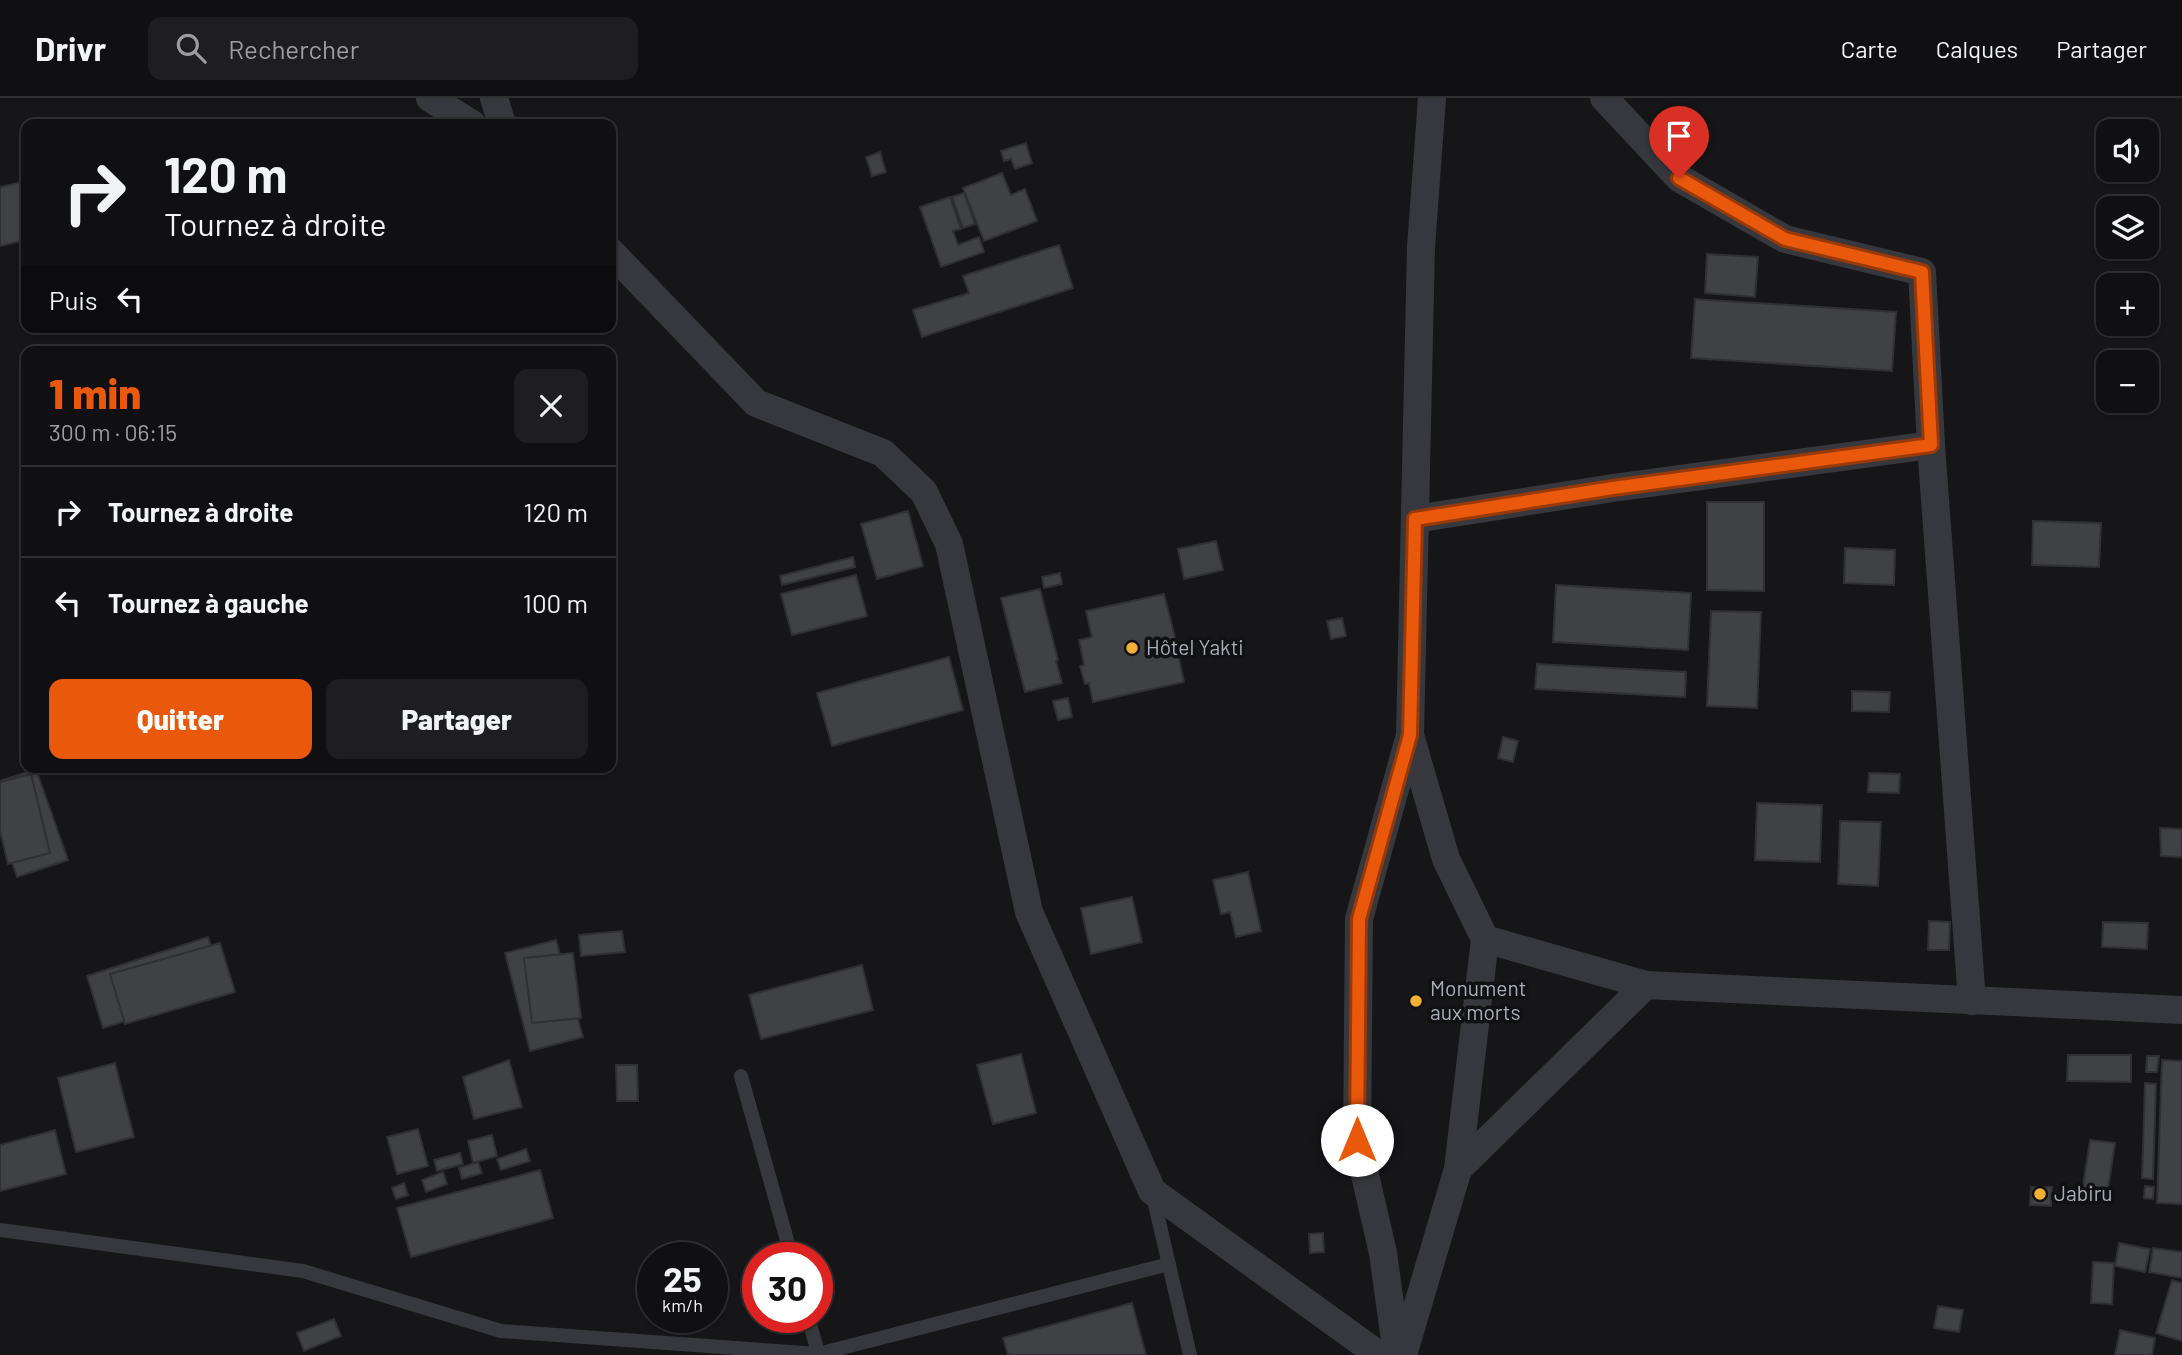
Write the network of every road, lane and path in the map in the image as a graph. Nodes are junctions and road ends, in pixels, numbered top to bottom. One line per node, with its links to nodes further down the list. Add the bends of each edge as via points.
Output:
1 (430, 98): 5 (street)
2 (494, 98): 6 (street)
3 (1433, 98): 9 (street, via 1421,247)
4 (1604, 98): 8 (street, via 1679,178 1785,239 1922,272)
5 (464, 119)
6 (500, 119)
7 (616, 257): 17 (street, via 756,402 883,453 924,492 949,544 1029,912)
8 (1931, 445): 9 (street); 13 (street)
9 (1415, 519): 10 (street)
10 (1410, 735): 11 (street, via 1446,859); 25 (street, via 1359,919 1357,1140 1383,1253)
11 (1485, 939): 12 (street); 16 (street)
12 (1646, 985): 13 (street); 16 (street)
13 (1972, 1001): 14 (street)
14 (2182, 1010)
15 (741, 1076): 19 (lane)
16 (1458, 1169): 26 (street)
17 (1152, 1191): 20 (lane); 24 (street)
18 (0, 1230): 22 (lane, via 303,1271 501,1331)
19 (788, 1242)
20 (1169, 1264): 22 (lane); 23 (lane)
21 (812, 1333): 22 (lane)
22 (818, 1354)
23 (1190, 1355)
24 (1379, 1355)
25 (1397, 1355)
26 (1403, 1355)

